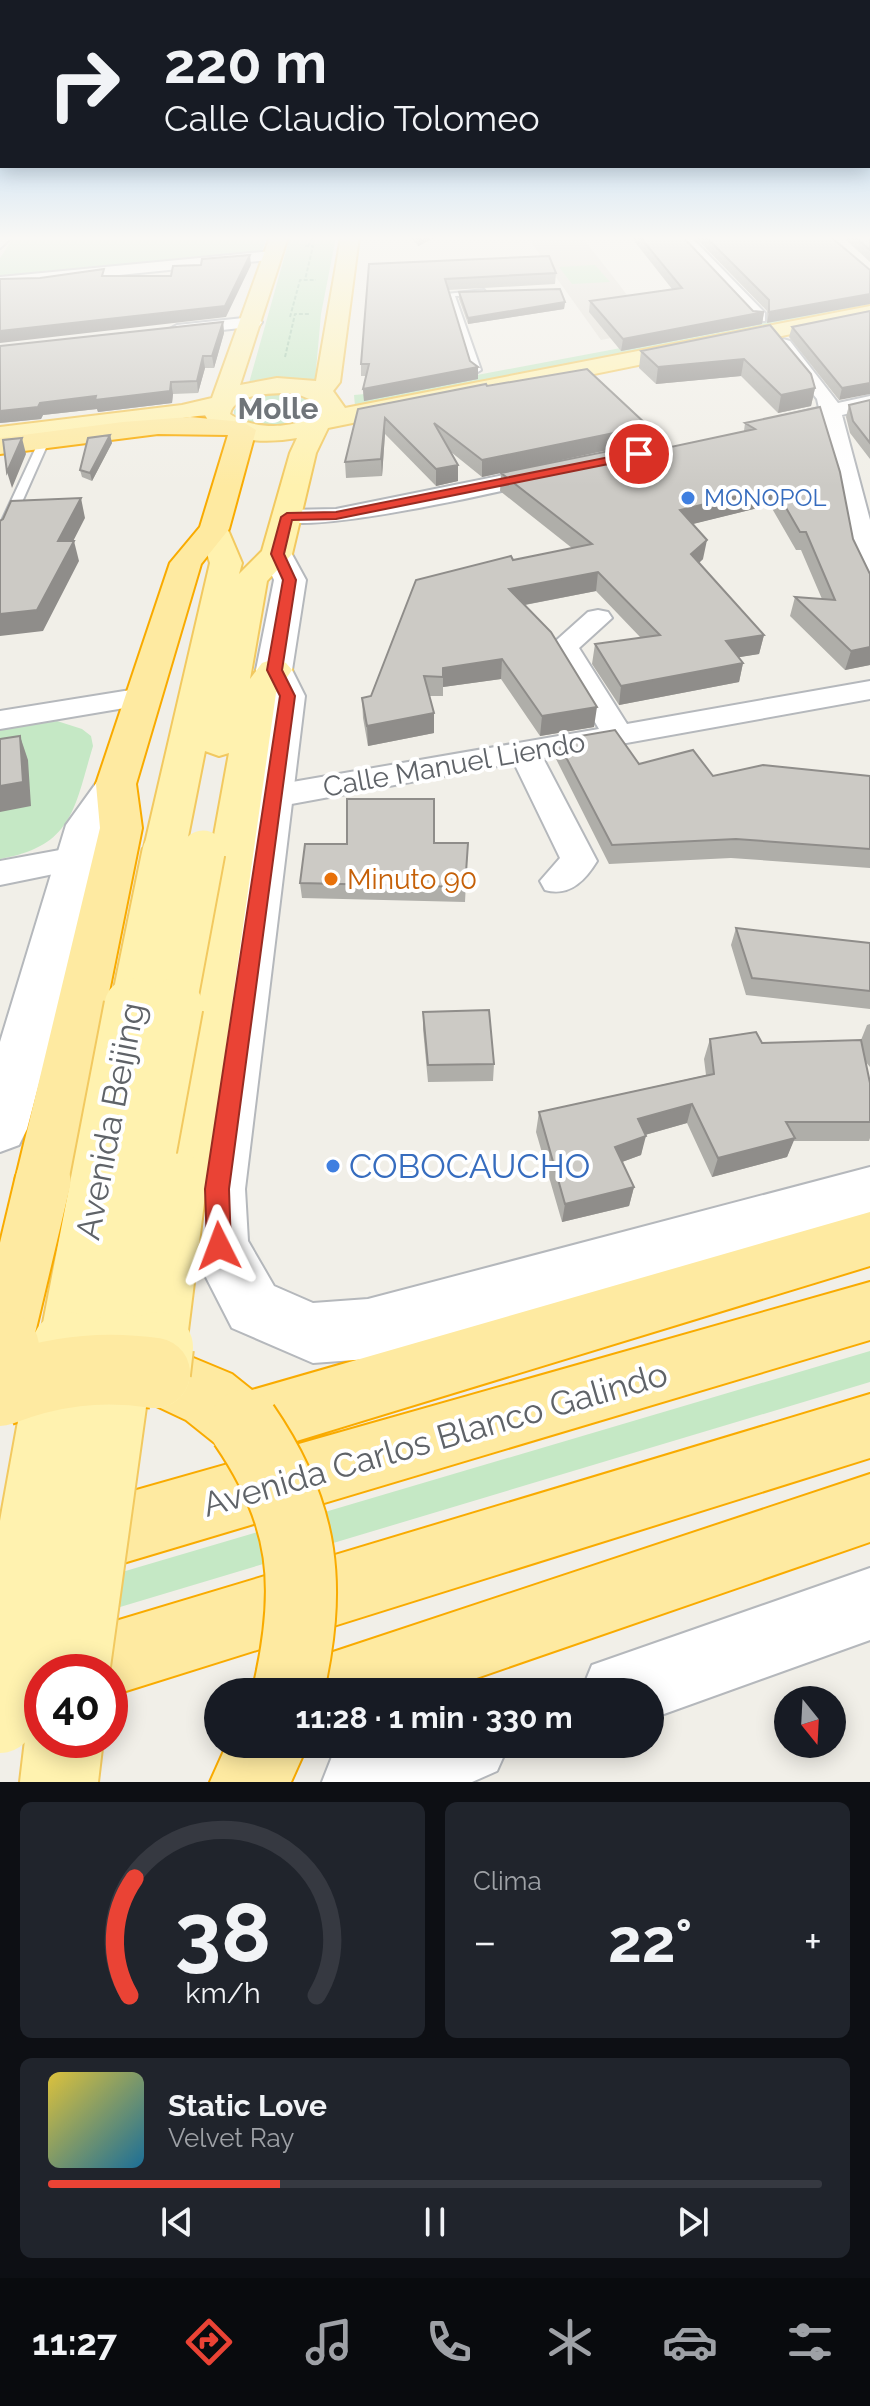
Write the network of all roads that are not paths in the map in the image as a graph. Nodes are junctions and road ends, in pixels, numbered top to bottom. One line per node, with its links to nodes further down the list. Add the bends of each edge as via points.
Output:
1 (337, 320): 11 (main road, Avenida Beijing)
2 (459, 320): 9 (lane)
3 (761, 320): 7 (street)
4 (779, 320): 7 (main road)
5 (799, 320): 7 (main road)
6 (253, 322): 8 (street); 13 (main road)
7 (765, 324): 9 (main road); 11 (main road); 12 (street, via 827,398)
8 (158, 332)
9 (476, 370): 11 (main road, via 359,389)
10 (870, 402): 12 (street)
11 (322, 408): 13 (main road, via 288,432); 13 (main road, via 295,387 264,387); 19 (main road, Avenida Beijing, via 303,453)
12 (829, 411): 14 (street); 23 (street)
13 (229, 415): 15 (main road, via 183,413); 16 (highway); 20 (highway)
14 (757, 428)
15 (0, 435)
16 (44, 441): 17 (highway); 21 (lane)
17 (0, 446)
18 (564, 470): 19 (street, via 336,516)
19 (287, 517): 22 (main road, Avenida Beijing)
20 (214, 529): 27 (highway, via 186,563); 33 (main road, Avenida Beijing, via 226,563)
21 (0, 538)
22 (277, 554): 25 (street, via 290,580); 33 (main road, Avenida Beijing, via 252,579)
23 (870, 568)
24 (598, 618): 29 (street, via 564,646)
25 (274, 670): 32 (street, via 287,696); 38 (main road, via 258,693 253,722)
26 (870, 690): 29 (street, Calle Manuel Liendo)
27 (143, 697): 28 (street); 31 (highway)
28 (0, 720)
29 (618, 735): 30 (street, Calle Manuel Liendo)
30 (524, 752): 32 (street, Calle Manuel Liendo); 36 (street, via 579,861)
31 (116, 784): 34 (street, via 87,825); 43 (highway, bridge, via 121,828)
32 (275, 796): 38 (street)
33 (184, 852): 51 (main road, Avenida Beijing, bridge); 58 (main road, Avenida Beijing, bridge, via 96,1185)
34 (76, 859): 35 (street); 37 (street)
35 (0, 873)
36 (558, 881)
37 (0, 1129)
38 (198, 1185): 39 (street, via 219,1246 253,1307 313,1333 368,1329); 40 (street, via 158,1221 91,1234 42,1233); 44 (main road, bridge)
39 (870, 1192)
40 (0, 1220)
41 (870, 1239): 46 (highway)
42 (870, 1311): 49 (highway, Avenida Carlos Blanco Galindo)
43 (0, 1362)
44 (155, 1373): 45 (highway, bridge, via 121,1367 71,1370); 46 (highway, via 209,1397)
45 (0, 1391)
46 (244, 1425): 53 (highway, bridge, via 278,1477 296,1523 303,1605)
47 (870, 1426): 52 (highway)
48 (870, 1508): 54 (highway)
49 (0, 1564)
50 (870, 1604): 55 (street)
51 (74, 1654)
52 (128, 1654)
53 (290, 1678)
54 (368, 1678)
55 (659, 1678)
56 (24, 1686): 57 (highway)
57 (0, 1693)
58 (0, 1718)
59 (62, 1758): 62 (main road)
60 (262, 1758): 63 (highway)
61 (430, 1758): 64 (street)
62 (59, 1782)
63 (249, 1782)
64 (361, 1782)

